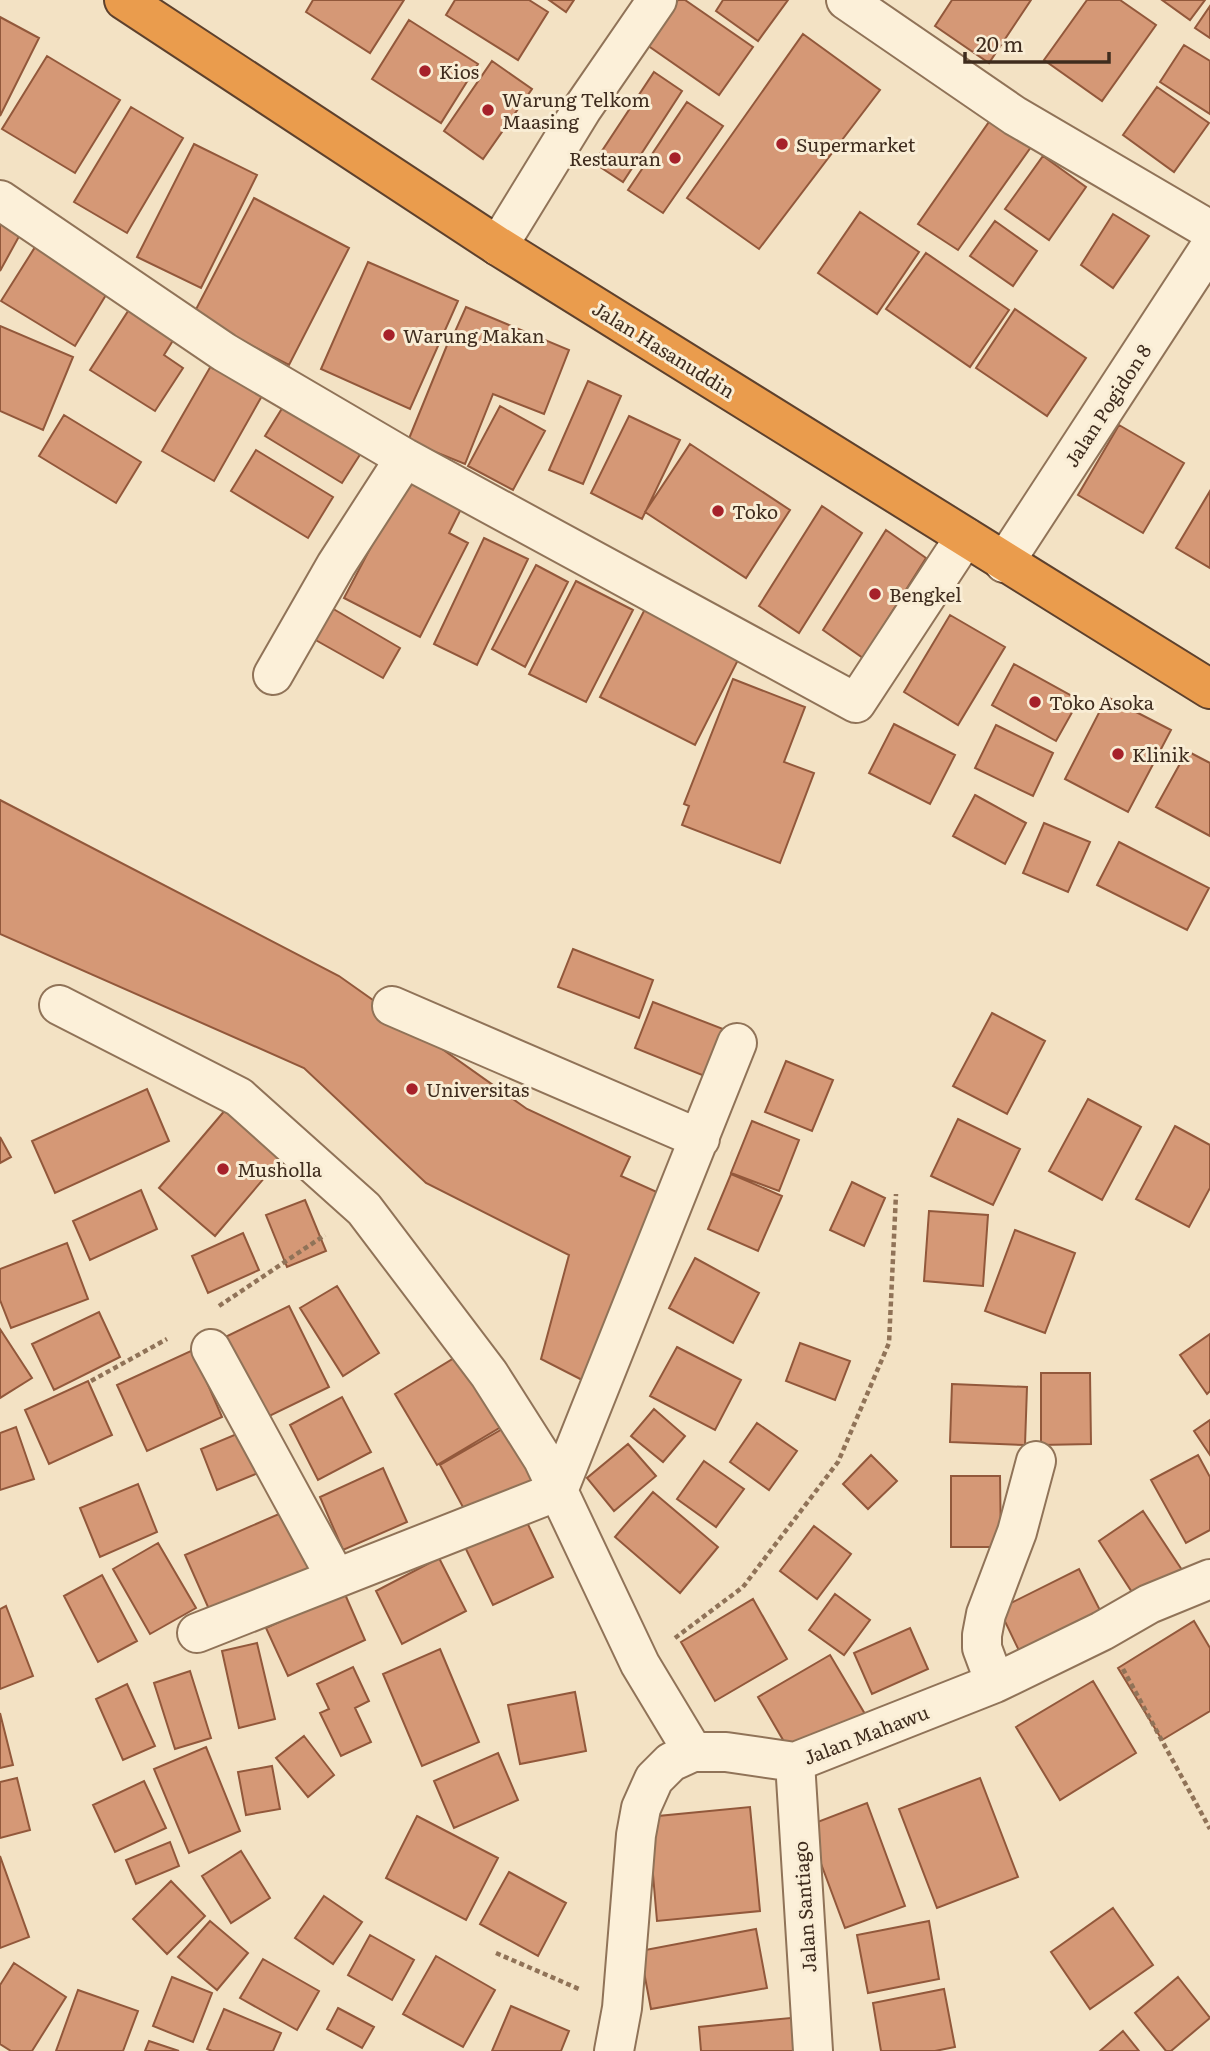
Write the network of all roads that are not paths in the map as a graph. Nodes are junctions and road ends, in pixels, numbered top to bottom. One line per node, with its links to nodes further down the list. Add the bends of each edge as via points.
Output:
1 (124, 0): 6 (highway, Jalan Hasanuddin)
2 (657, 0): 6 (street, via 582,109)
3 (846, 0): 5 (street, via 1015,116)
4 (0, 200): 8 (street, via 224,352)
5 (1210, 230)
6 (498, 246): 9 (highway, Jalan Hasanuddin)
7 (1210, 247): 10 (street, Jalan Pogidon 8)
8 (405, 458): 9 (street, via 856,703); 11 (street)
9 (965, 537): 10 (highway, Jalan Hasanuddin)
10 (1004, 563): 12 (highway, Jalan Hasanuddin)
11 (273, 675)
12 (1210, 689)
13 (59, 1005): 19 (street, via 239,1097 364,1209 489,1374)
14 (392, 1006): 16 (street)
15 (737, 1044): 16 (street)
16 (700, 1139): 19 (street)
17 (211, 1349): 20 (street)
18 (1036, 1461): 23 (street, via 1017,1532 986,1614 982,1648)
19 (558, 1491): 20 (street); 24 (street, via 640,1664)
20 (336, 1578): 22 (street)
21 (1210, 1579): 23 (street, Jalan Mahawu, via 1149,1604)
22 (197, 1633)
23 (995, 1683): 25 (street, Jalan Mahawu)
24 (693, 1752): 25 (street, Jalan Mahawu); 26 (street, via 671,1762 654,1779 641,1808)
25 (795, 1762): 27 (street, Jalan Santiago)
26 (614, 2051)
27 (813, 2051)

